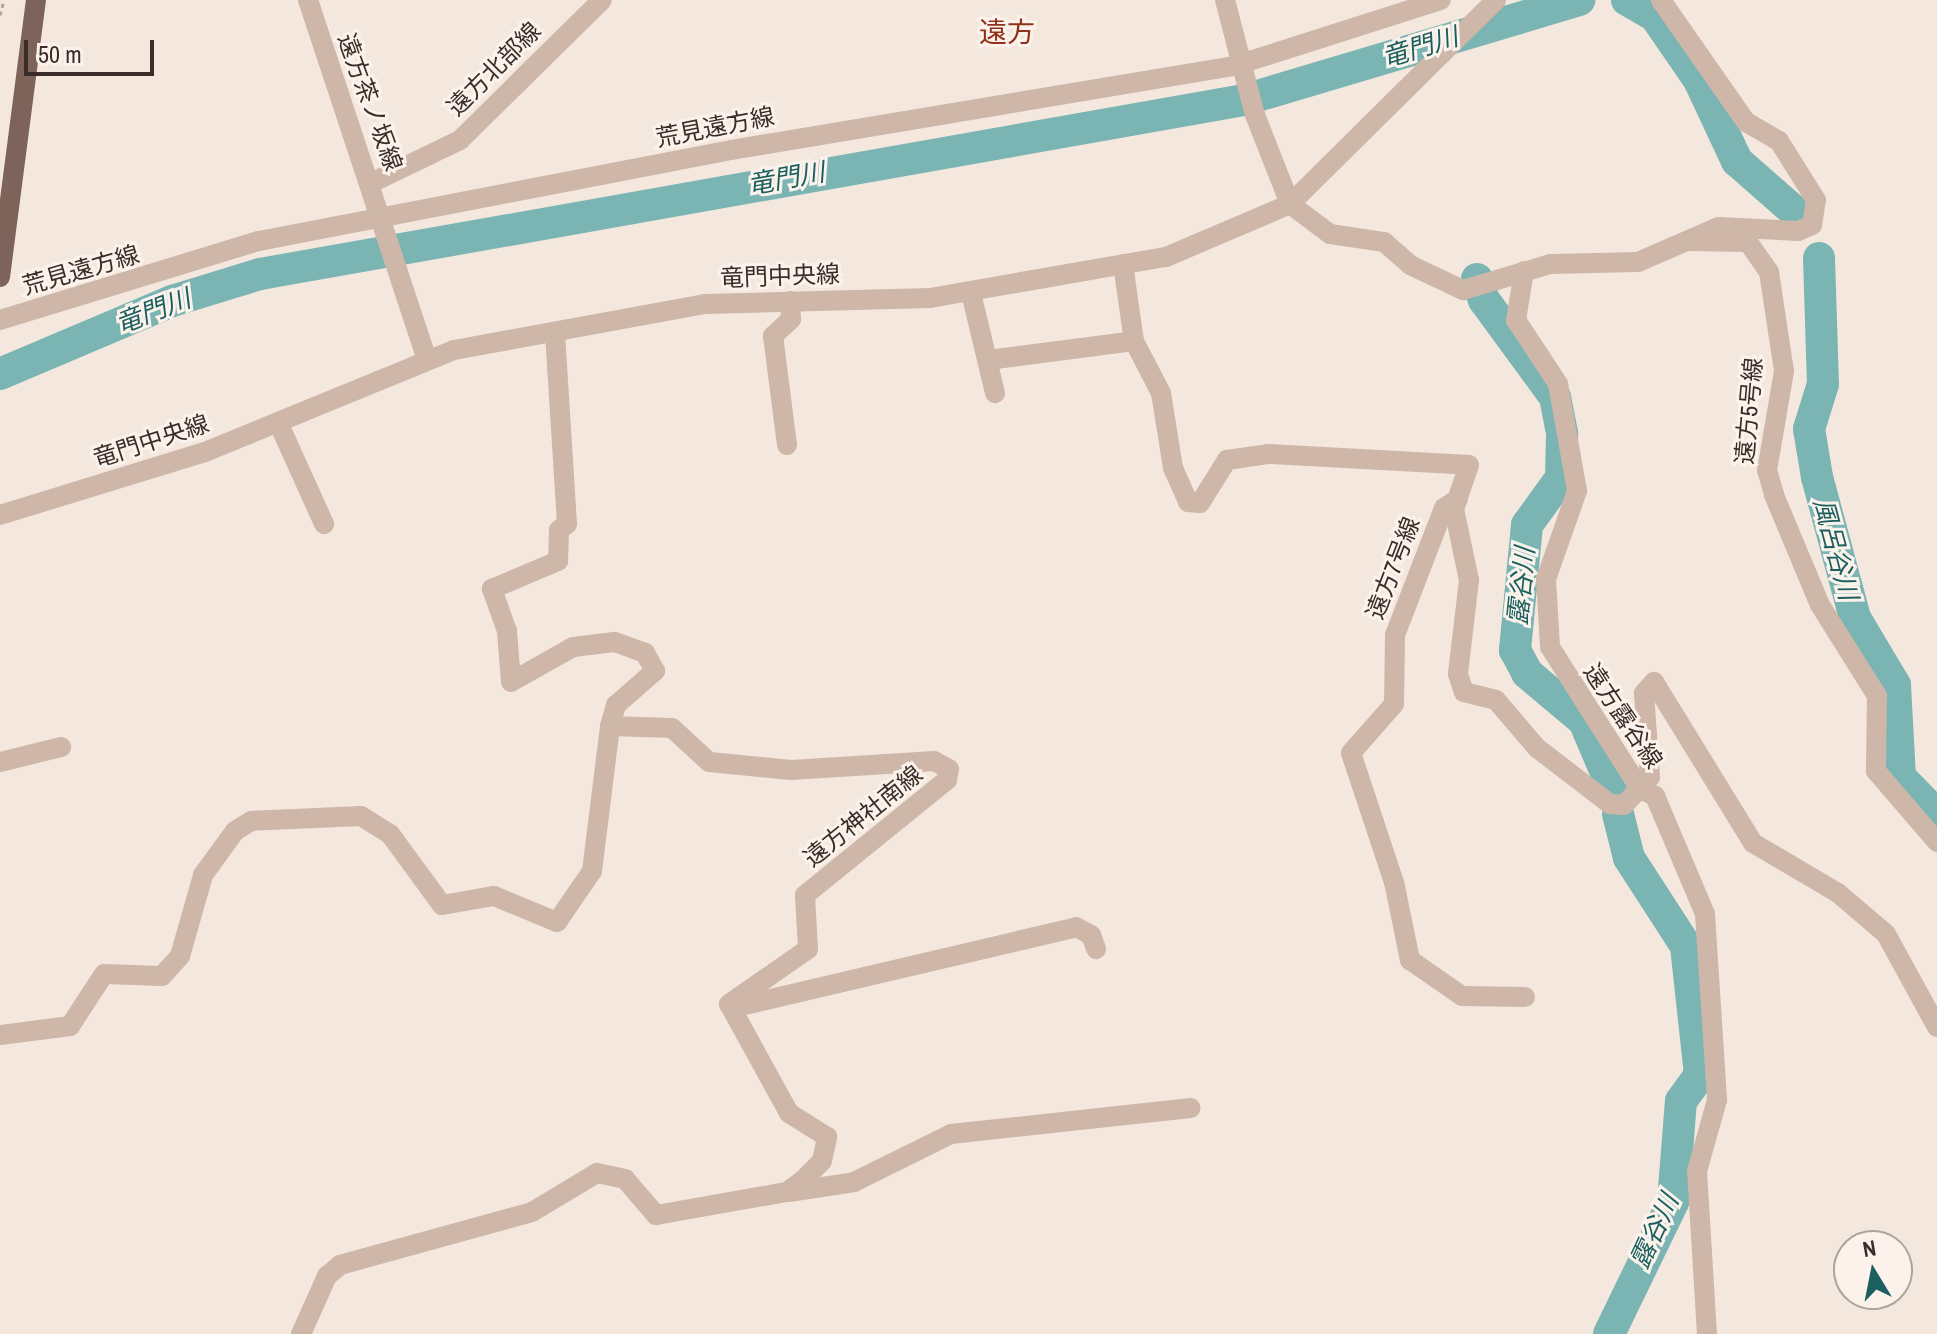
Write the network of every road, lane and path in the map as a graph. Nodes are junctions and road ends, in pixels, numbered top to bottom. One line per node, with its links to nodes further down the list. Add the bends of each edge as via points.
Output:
1 (4, 0): 9 (path)
2 (36, 0): 17 (main road)
3 (308, 0): 11 (street, 遠方茶ノ坂線)
4 (602, 0): 11 (street, 遠方北部線, via 460,140)
5 (1225, 0): 10 (street)
6 (1441, 0): 10 (street, 荒見遠方線)
7 (1496, 0): 12 (street, 竜門中央線)
8 (1664, 1): 14 (street, via 1717,87 1746,122 1779,141 1816,200 1812,225 1798,231 1746,223)
9 (0, 15)
10 (1242, 63): 12 (street, via 1255,115); 13 (street, 荒見遠方線)
11 (371, 183): 13 (street, 遠方茶ノ坂線)
12 (1290, 204): 15 (street, 竜門中央線, via 1207,242); 16 (street, via 1330,234 1375,238 1410,265 1471,289)
13 (386, 218): 20 (street, 荒見遠方線, via 259,241); 23 (street, 遠方茶ノ坂線)
14 (1688, 241): 16 (street, via 1638,262); 35 (street, 遠方5号線, via 1748,242 1769,272 1784,371 1769,443 1770,482 1820,605 1877,696 1876,771)
15 (1123, 264): 18 (street, 竜門中央線); 22 (street, 遠方7号線)
16 (1524, 271): 34 (street, 遠方露谷線, via 1516,320 1558,384 1577,491 1546,579 1550,647)
17 (0, 277)
18 (971, 293): 19 (street, 竜門中央線); 24 (street)
19 (790, 301): 21 (street, 竜門中央線, via 705,304); 27 (street, via 791,319 773,336)
20 (0, 320)
21 (555, 332): 23 (street, 竜門中央線); 31 (street, via 567,524 559,530 561,556 492,589 494,605 507,631 511,682 593,643 635,647 653,660 651,682 616,705)
22 (1134, 341): 24 (street); 28 (street, 遠方7号線, via 1161,393 1173,468 1194,505 1227,460 1268,454 1460,461 1470,471)
23 (427, 359): 26 (street, 竜門中央線)
24 (988, 360): 25 (street)
25 (995, 393)
26 (278, 422): 29 (street, 竜門中央線); 30 (street)
27 (787, 445)
28 (1458, 499): 34 (street, via 1469,580 1458,683 1464,692 1496,700 1537,748 1610,804 1633,802); 37 (street, 遠方7号線, via 1444,508 1395,635 1394,704 1351,753 1394,882 1410,960 1462,996)
29 (0, 515)
30 (324, 524)
31 (610, 726): 38 (street, 遠方神社南線, via 672,728 699,759 732,765 791,770 934,761 949,769 940,790 805,895 808,949); 40 (street, via 592,871 557,922 494,896 442,905 390,834 361,816 251,821 235,831 203,875 180,956 162,976 104,974 70,1026)
32 (61, 747): 33 (street)
33 (0, 762)
34 (1640, 789): 39 (street, via 1650,777 1644,693 1654,682 1753,843 1838,893 1886,934); 44 (street, 遠方露谷線, via 1655,796 1705,914 1717,1100 1697,1171)
35 (1937, 842)
36 (1096, 949): 38 (street, via 1091,935 1076,927)
37 (1525, 997)
38 (728, 1009): 42 (street, via 789,1113 827,1137 822,1161)
39 (1937, 1027)
40 (0, 1035)
41 (1191, 1108): 42 (street, via 951,1134 854,1182)
42 (787, 1192): 43 (street, via 656,1215 625,1179 597,1173 532,1212 340,1265 327,1276)
43 (301, 1334)
44 (1707, 1334)

